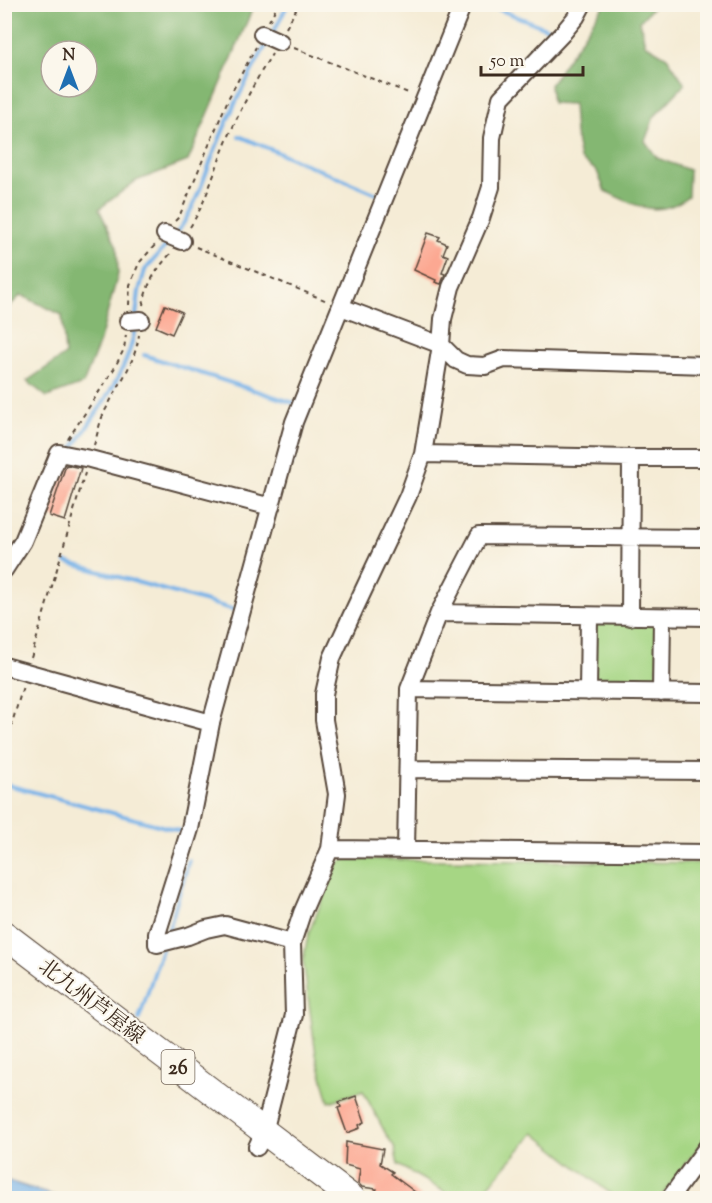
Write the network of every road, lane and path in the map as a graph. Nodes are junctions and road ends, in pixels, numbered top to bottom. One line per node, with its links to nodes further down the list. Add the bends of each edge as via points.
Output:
1 (278, 4): 5 (path)
2 (299, 4): 6 (path)
3 (463, 4): 7 (street)
4 (583, 4): 12 (street, via 562,34 501,98 492,138 490,187 442,319)
5 (262, 34): 6 (street); 8 (path, via 229,97 179,217)
6 (280, 42): 7 (path); 9 (path, via 255,80 202,205)
7 (424, 100): 10 (street)
8 (165, 234): 9 (street); 11 (path, via 139,263 130,285)
9 (182, 241): 10 (path); 11 (path, via 156,270)
10 (340, 307): 12 (street); 19 (street, via 294,422)
11 (135, 320): 14 (path, via 114,369); 18 (path, via 138,347 128,373 104,411)
12 (441, 345): 13 (street, via 467,365 485,366 504,359); 15 (street)
13 (708, 365)
14 (59, 453): 18 (street); 22 (street, via 23,541)
15 (423, 454): 16 (street); 38 (street, via 408,496 332,658 324,694 324,720 337,794)
16 (631, 458): 17 (street); 20 (street)
17 (708, 458)
18 (90, 459): 19 (street); 29 (path)
19 (271, 507): 34 (street)
20 (631, 536): 21 (street); 23 (street, via 479,537); 25 (street)
21 (708, 538)
22 (4, 570)
23 (439, 613): 24 (street); 30 (street)
24 (589, 616): 25 (street); 31 (street)
25 (630, 617): 26 (street)
26 (662, 617): 27 (street); 32 (street)
27 (708, 617)
28 (4, 666): 29 (street)
29 (27, 672): 34 (street); 35 (path)
30 (409, 689): 31 (street); 36 (street)
31 (588, 692): 32 (street)
32 (661, 693): 33 (street)
33 (708, 693)
34 (211, 723): 42 (street, via 190,829 157,944 225,925)
35 (4, 744)
36 (408, 769): 37 (street); 39 (street)
37 (708, 771)
38 (330, 849): 39 (street); 42 (street)
39 (406, 850): 40 (street)
40 (708, 853)
41 (4, 934): 44 (main road, 北九州芦屋線 / 26)
42 (292, 943): 44 (street, via 294,1015)
43 (4, 952): 44 (main road, 北九州芦屋線 / 26)
44 (260, 1140): 46 (main road, 北九州芦屋線 / 26); 47 (main road, 北九州芦屋線 / 26)
45 (708, 1146): 48 (street)
46 (326, 1198)
47 (352, 1198)
48 (670, 1198)

